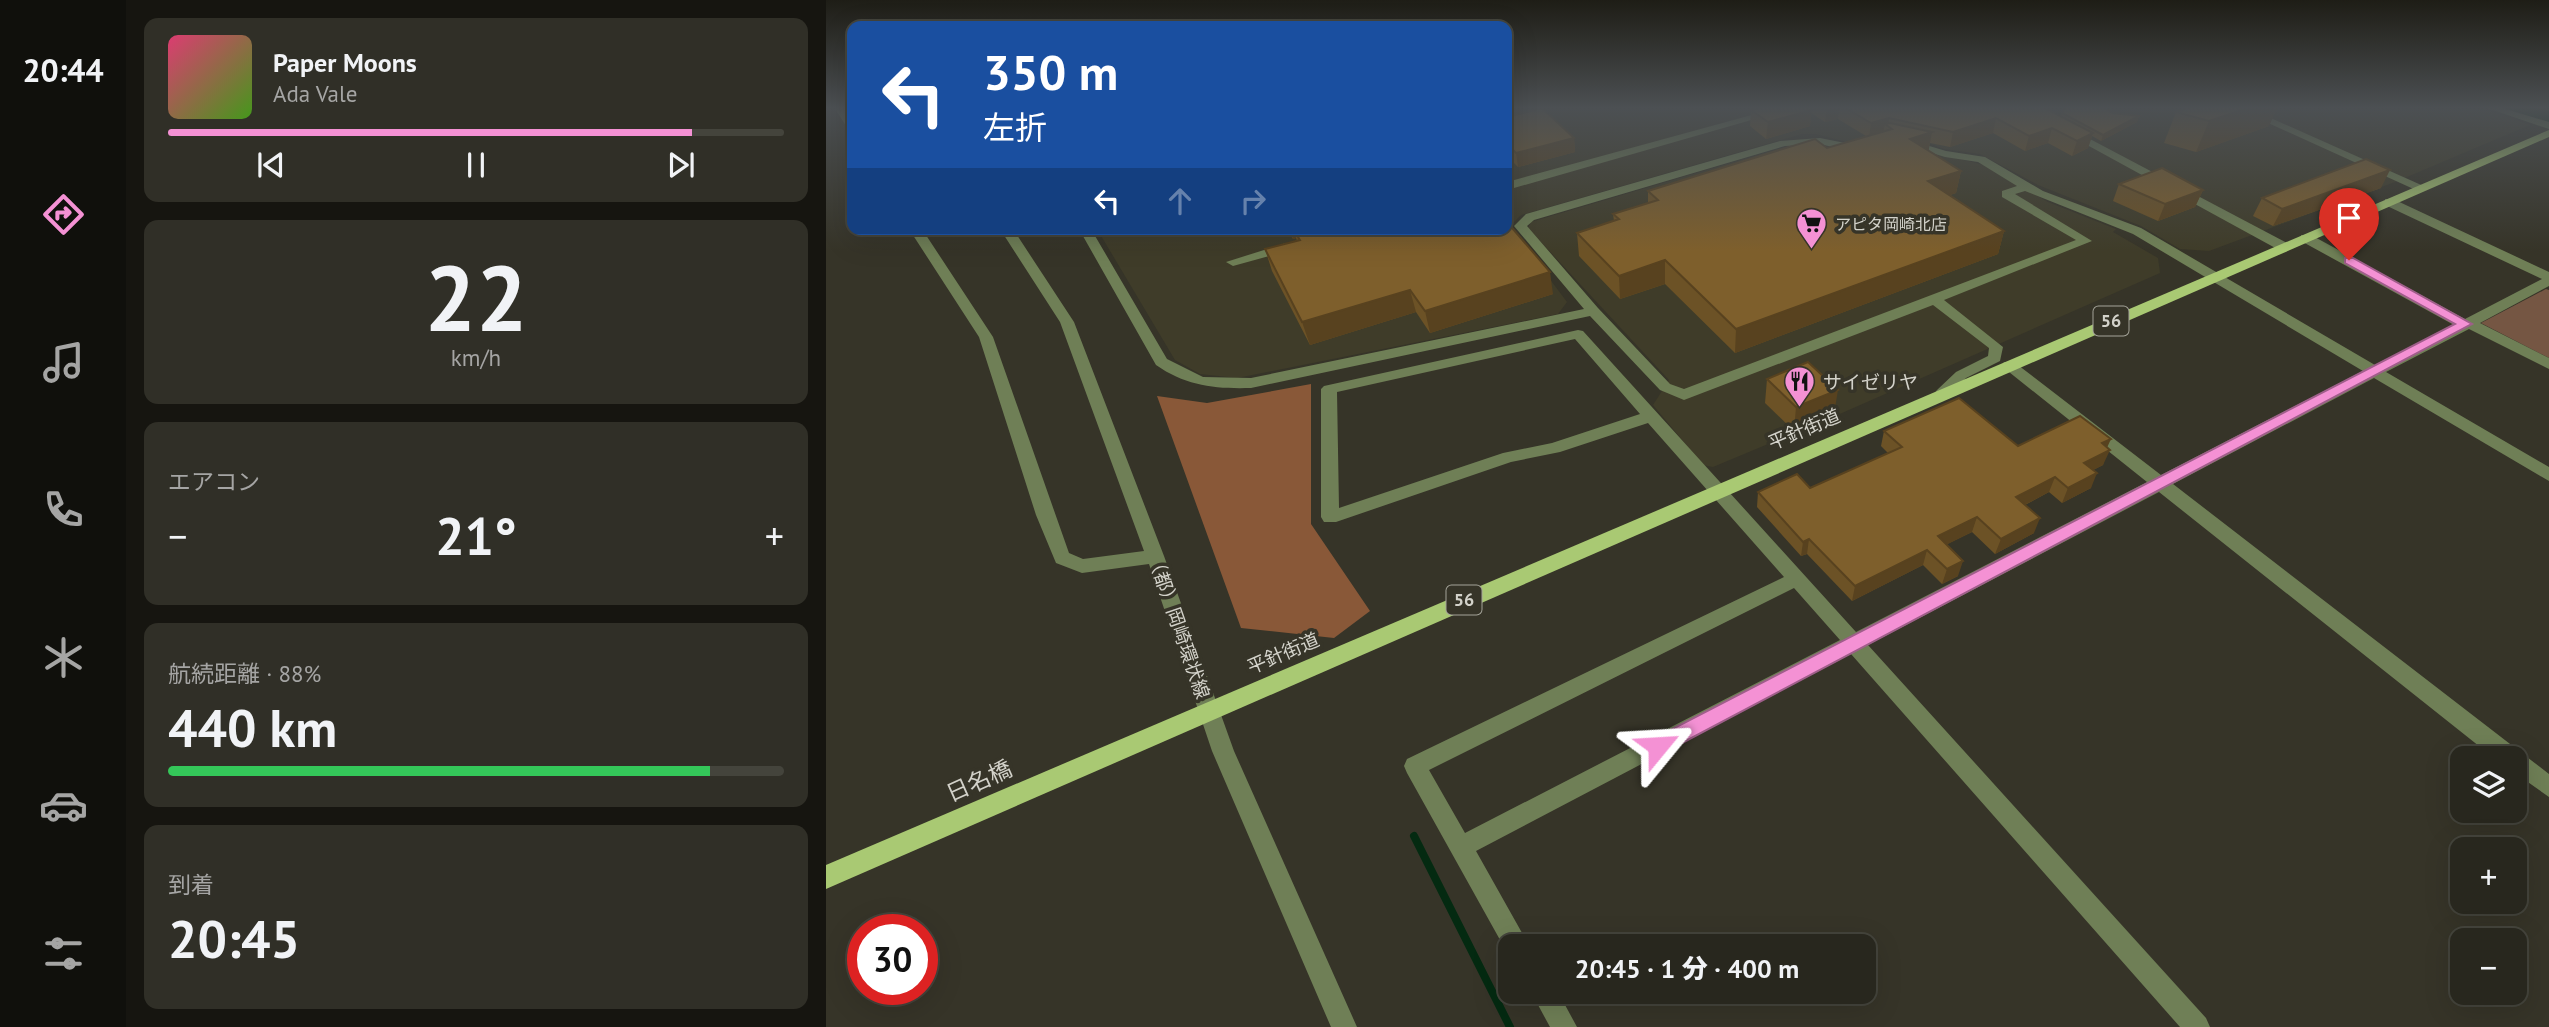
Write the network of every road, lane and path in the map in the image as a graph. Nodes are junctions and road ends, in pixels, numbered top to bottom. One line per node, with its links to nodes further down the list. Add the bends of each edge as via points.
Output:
1 (1618, 155): 7 (street)
2 (1743, 155): 21 (street, via 1530,217 1520,226)
3 (1952, 155): 8 (street, via 1981,159)
4 (2114, 155): 16 (street)
5 (2347, 155): 9 (street)
6 (2498, 155): 9 (main road, 平針街道 / 56)
7 (1512, 185)
8 (2026, 186): 18 (street, via 2137,231); 20 (street, via 2006,194 2086,242)
9 (2422, 188): 10 (main road, 平針街道 / 56)
10 (2389, 202): 14 (main road, 平針街道 / 56); 19 (street)
11 (919, 235): 31 (street, via 986,337 1062,558 1082,566)
12 (1010, 235): 31 (street, （都）岡崎環状線, via 1066,322)
13 (1088, 235): 21 (street, via 1161,362 1180,376 1210,385 1251,383)
14 (2306, 238): 16 (main road, 平針街道 / 56); 22 (street)
15 (1298, 244): 17 (street)
16 (2284, 247): 18 (main road, 平針街道 / 56)
17 (1233, 262)
18 (2214, 277): 23 (main road, 平針街道 / 56); 25 (street)
19 (2549, 279): 22 (street)
20 (1934, 299): 21 (street, via 1684,395 1665,387); 26 (street, via 1996,347 1995,358 1961,375)
21 (1593, 311)
22 (2467, 323): 24 (street); 25 (street)
23 (2009, 365): 26 (main road, 平針街道 / 56); 29 (street)
24 (2549, 365)
25 (2375, 372): 28 (street); 29 (street)
26 (1942, 394): 30 (main road, 平針街道 / 56)
27 (1651, 416): 27 (street, via 1578,334 1329,389 1331,517 1509,457 1554,448); 30 (street)
28 (2549, 475)
29 (2161, 484): 33 (street); 36 (street)
30 (1719, 490): 32 (street); 34 (main road, 平針街道 / 56)
31 (1155, 556): 34 (street, （都）岡崎環状線)
32 (1796, 579): 33 (street); 39 (street, via 1415,765)
33 (1854, 645): 39 (street); 45 (street)
34 (1208, 710): 35 (main road, 平針街道 / 56); 43 (street, （都）岡崎環状線)
35 (1153, 734): 40 (main road, 日名橋 / 56)
36 (2496, 746)
37 (2527, 770): 38 (street)
38 (2549, 787)
39 (1461, 848): 41 (street)
40 (826, 877)
41 (1511, 934)
42 (1551, 1004): 44 (street)
43 (1344, 1027)
44 (1564, 1027)
45 (2197, 1027)

